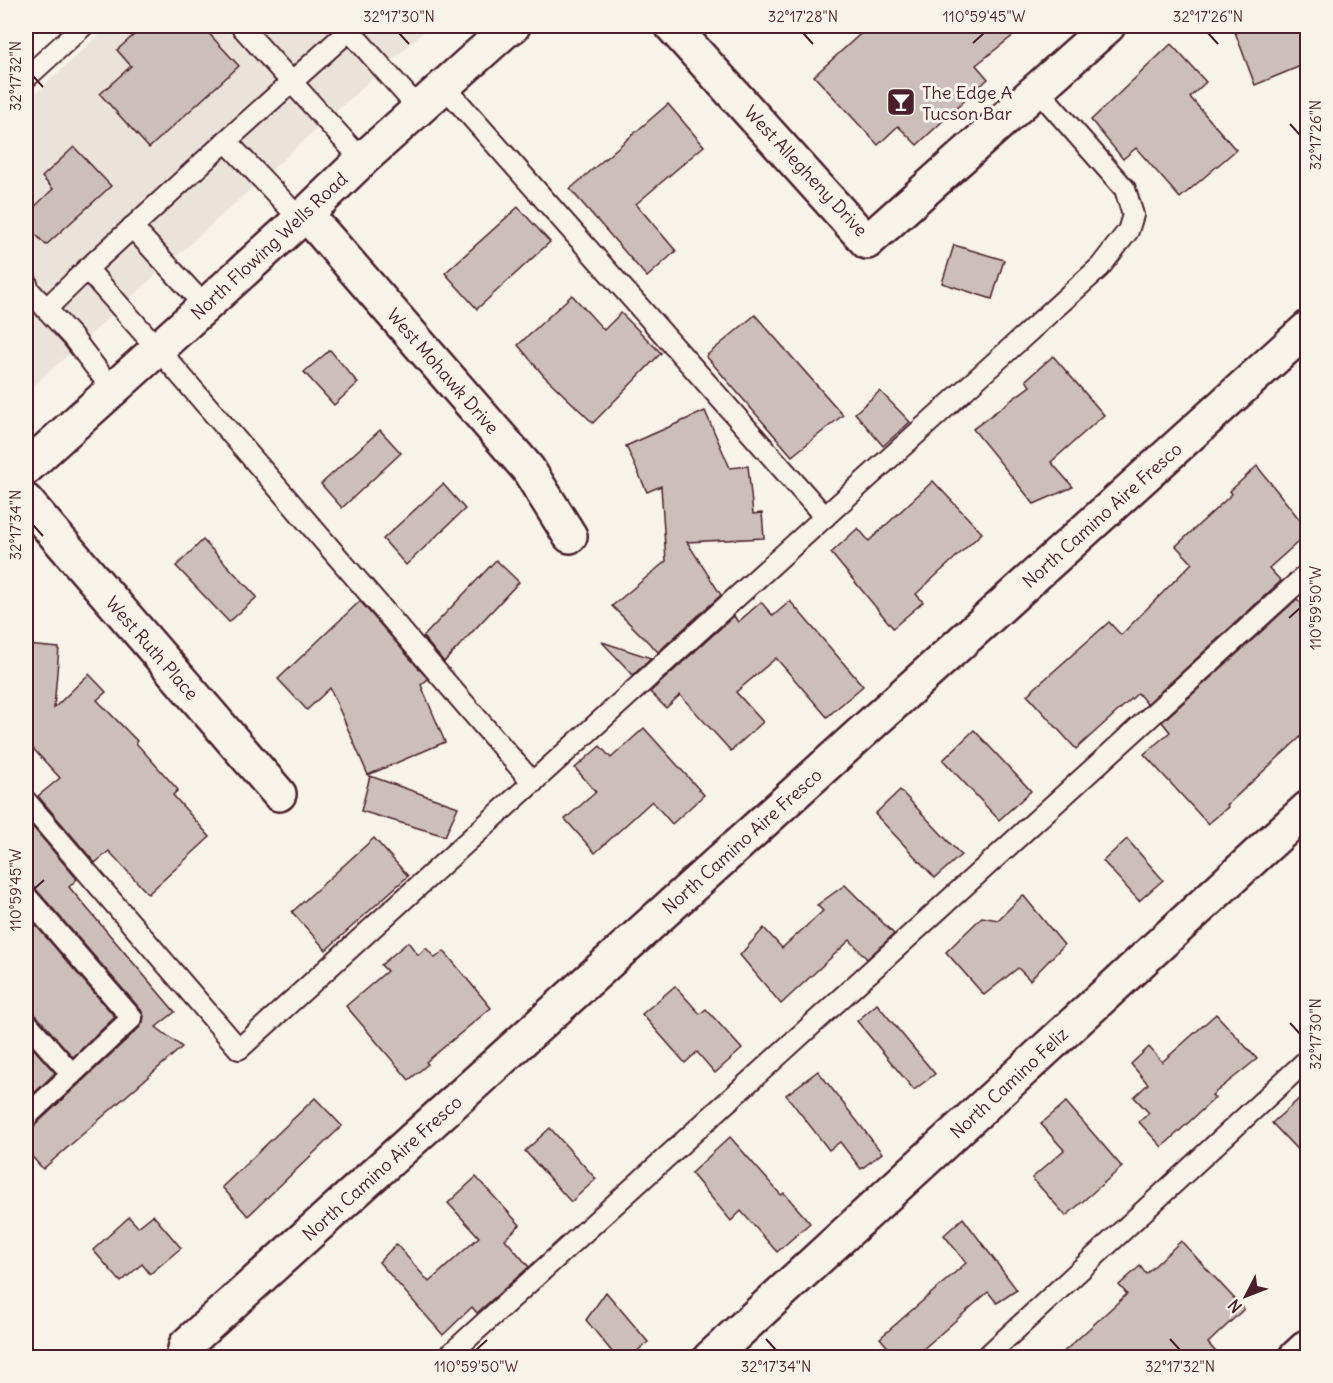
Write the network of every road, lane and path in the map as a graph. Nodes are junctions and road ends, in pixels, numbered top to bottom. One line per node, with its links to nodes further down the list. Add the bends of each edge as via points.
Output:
1 (83, 26): 7 (lane)
2 (241, 26): 8 (lane)
3 (512, 26): 9 (street, North Flowing Wells Road)
4 (672, 26): 10 (street, West Allegheny Drive, via 867,242)
5 (1108, 26): 10 (street, West Allegheny Drive)
6 (352, 28): 8 (lane); 11 (lane)
7 (26, 78)
8 (290, 82): 12 (lane); 13 (lane)
9 (444, 86): 11 (street, North Flowing Wells Road); 25 (lane)
10 (1037, 89): 25 (lane, via 1125,189 1133,215 1128,231 1100,267)
11 (419, 109): 13 (street, North Flowing Wells Road)
12 (226, 141): 14 (lane); 15 (lane)
13 (362, 160): 14 (street, North Flowing Wells Road)
14 (303, 216): 18 (street, North Flowing Wells Road); 26 (street, West Mohawk Drive, via 528,469)
15 (132, 227): 16 (lane); 18 (lane)
16 (87, 269): 19 (lane); 21 (lane)
17 (26, 281): 19 (lane)
18 (205, 306): 21 (street, North Flowing Wells Road)
19 (46, 309): 22 (lane)
20 (1308, 328): 38 (street, North Camino Aire Fresco, via 186,1345)
21 (158, 348): 22 (street, North Flowing Wells Road); 28 (lane)
22 (112, 389): 23 (street, North Flowing Wells Road)
23 (26, 468)
24 (26, 501): 29 (street, West Ruth Place)
25 (825, 517): 28 (lane)
26 (570, 536)
27 (1308, 573): 39 (lane)
28 (533, 783): 30 (lane, via 239,1049)
29 (279, 794)
30 (26, 801)
31 (1308, 808): 40 (street, North Camino Feliz)
32 (26, 896): 35 (lane, via 132,1018)
33 (26, 1022): 35 (lane)
34 (1308, 1059): 41 (lane)
35 (72, 1074): 36 (lane)
36 (26, 1117)
37 (1308, 1346): 42 (street)
38 (183, 1358)
39 (446, 1358)
40 (710, 1358)
41 (985, 1358)
42 (1295, 1358)

